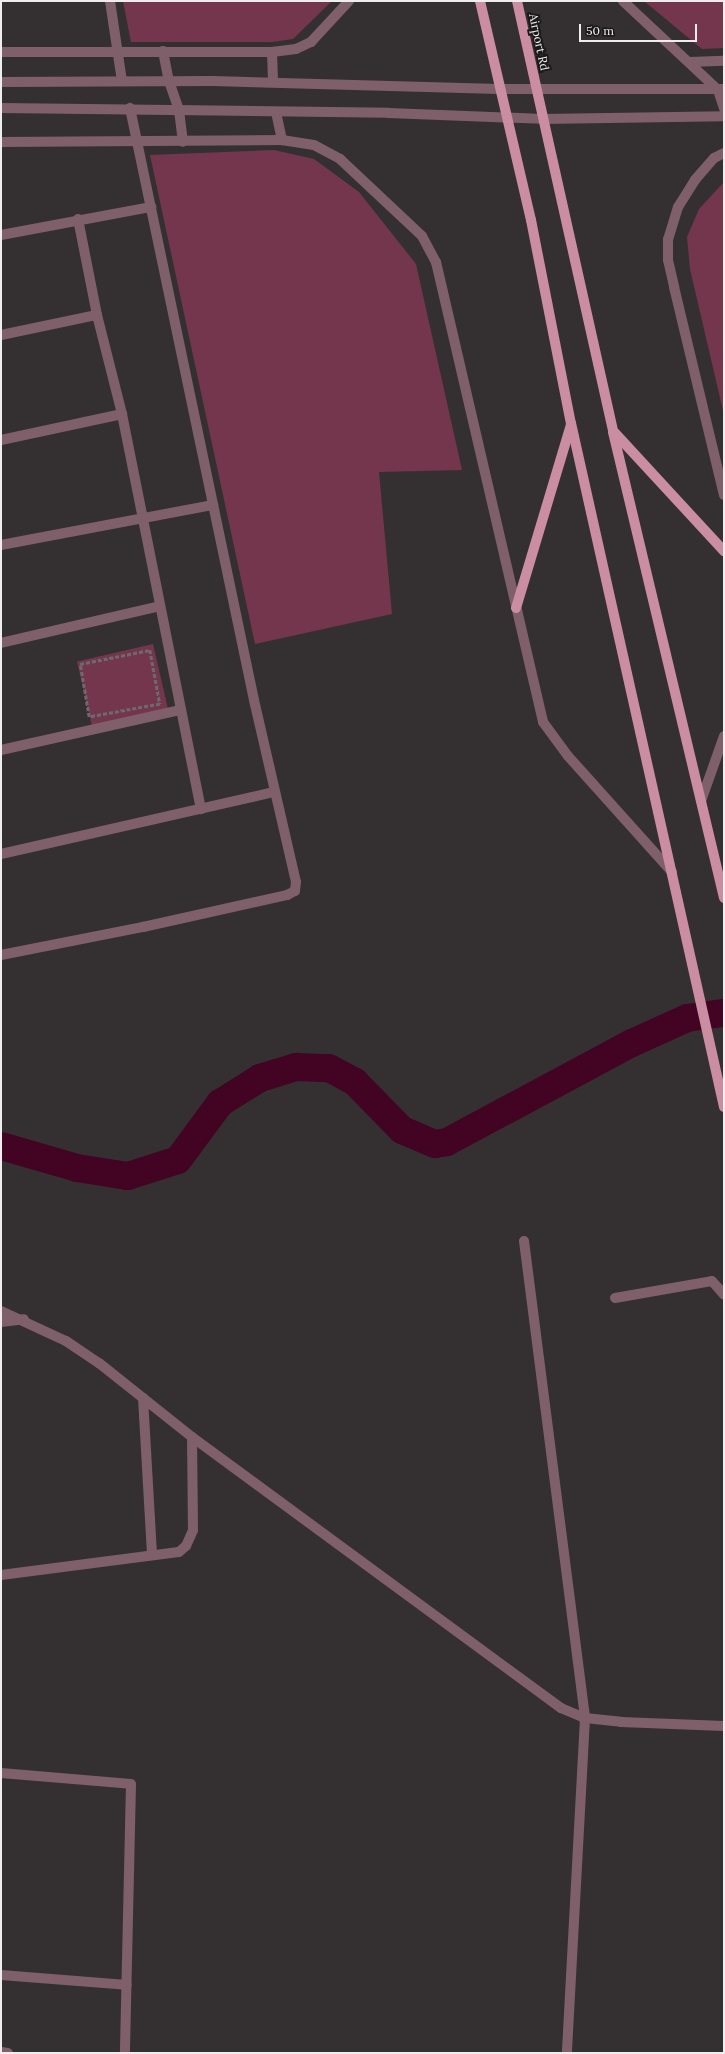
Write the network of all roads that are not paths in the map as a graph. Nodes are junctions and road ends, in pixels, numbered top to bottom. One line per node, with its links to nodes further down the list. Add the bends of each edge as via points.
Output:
1 (110, 1): 6 (street)
2 (349, 1): 9 (street, via 311,42 296,49)
3 (480, 1): 16 (main road)
4 (517, 1): 17 (main road, Airport Rd)
5 (623, 1): 11 (street)
6 (118, 51): 7 (street); 8 (street); 12 (street)
7 (1, 52)
8 (163, 52): 9 (street); 13 (street)
9 (272, 52): 15 (street)
10 (724, 61): 11 (street)
11 (690, 62): 18 (street)
12 (122, 81): 13 (street); 14 (street)
13 (169, 81): 15 (street); 22 (street)
14 (1, 82)
15 (272, 82): 16 (street)
16 (499, 89): 17 (street); 25 (main road)
17 (535, 89): 18 (street); 26 (main road, Airport Rd)
18 (721, 90): 21 (street)
19 (1, 108): 20 (street)
20 (130, 108): 22 (street); 29 (street)
21 (724, 108)
22 (179, 110): 23 (street); 30 (street)
23 (276, 112): 25 (street); 27 (street)
24 (724, 116): 26 (street)
25 (506, 119): 26 (street); 38 (main road, via 531,220)
26 (542, 119): 39 (main road, Airport Rd)
27 (282, 140): 30 (street); 47 (street, via 314,145 340,159 422,236 436,262)
28 (1, 142): 29 (street)
29 (139, 142): 30 (street); 32 (street)
30 (183, 142)
31 (724, 153): 41 (street, via 714,158 695,180 678,207 668,246 674,287)
32 (151, 207): 33 (street); 42 (street)
33 (78, 219): 34 (street); 35 (street)
34 (1, 235)
35 (97, 315): 36 (street); 37 (street)
36 (1, 335)
37 (122, 414): 40 (street); 43 (street)
38 (571, 423): 47 (main road); 56 (main road)
39 (613, 432): 45 (main road); 53 (main road, Airport Rd)
40 (1, 440)
41 (724, 495)
42 (213, 505): 43 (street); 52 (street)
43 (143, 519): 44 (street); 46 (street)
44 (1, 545)
45 (724, 551)
46 (160, 606): 48 (street); 49 (street)
47 (516, 608): 56 (street, via 536,699 550,735)
48 (1, 644)
49 (180, 710): 51 (street); 54 (street)
50 (724, 736): 53 (street)
51 (1, 750)
52 (274, 792): 54 (street); 58 (street, via 296,882 295,891 287,895 143,927)
53 (700, 801): 57 (main road, Airport Rd)
54 (201, 809): 55 (street)
55 (1, 854)
56 (672, 872): 59 (main road)
57 (724, 898)
58 (1, 954)
59 (724, 1107)
60 (524, 1241): 70 (street)
61 (724, 1295): 62 (street, via 712,1281)
62 (614, 1298)
63 (1, 1311): 64 (street)
64 (24, 1319): 65 (street); 66 (street, via 92,1359)
65 (1, 1322)
66 (143, 1398): 67 (street); 68 (street)
67 (192, 1437): 68 (street, via 191,1539 179,1552); 70 (street, via 538,1692 561,1708)
68 (152, 1555): 69 (street)
69 (1, 1575)
70 (585, 1718): 71 (street); 78 (street)
71 (724, 1726)
72 (1, 1773): 74 (street, via 131,1784)
73 (1, 1975): 74 (street)
74 (127, 1985): 77 (street)
75 (1, 2052): 76 (street)
76 (8, 2053)
77 (125, 2053)
78 (568, 2053)

